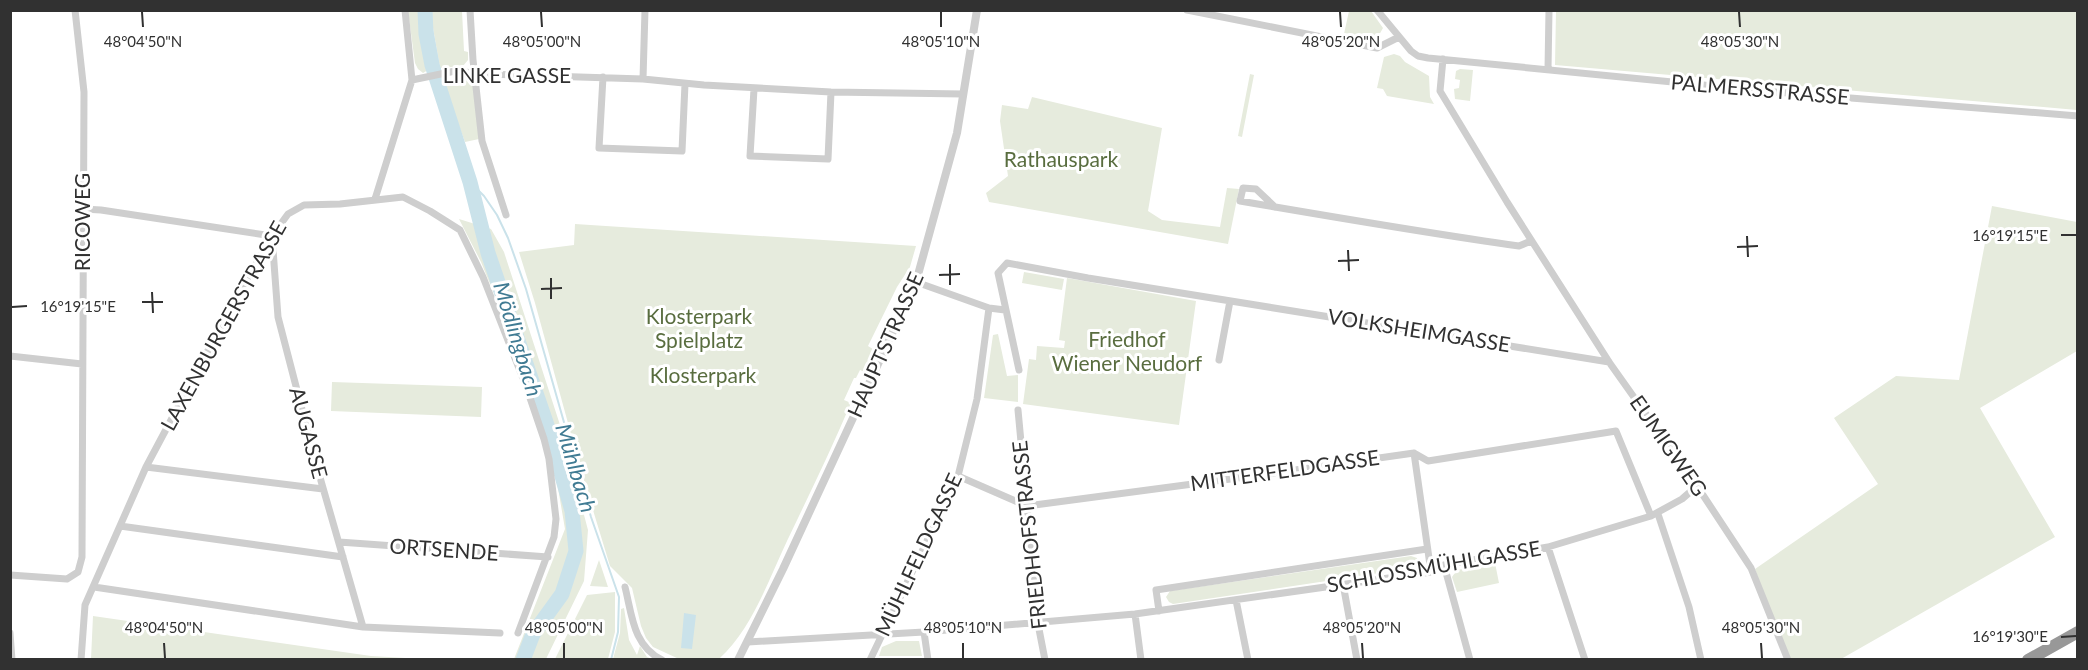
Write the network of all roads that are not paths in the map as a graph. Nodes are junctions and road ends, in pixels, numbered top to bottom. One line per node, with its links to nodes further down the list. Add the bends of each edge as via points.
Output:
1 (75, 10): 23 (street, RICOWEG, via 84,92)
2 (405, 10): 15 (street)
3 (470, 10): 12 (street)
4 (645, 10): 14 (street)
5 (977, 10): 19 (street, HAUPTSTRASSE)
6 (1187, 10): 9 (street, via 1377,48)
7 (1377, 10): 9 (street)
8 (1549, 10): 11 (street)
9 (1399, 37): 10 (street, via 1418,56)
10 (1443, 58): 11 (street, PALMERSSTRASSE); 26 (street, EUMIGWEG, via 1440,92)
11 (1548, 69): 20 (street, PALMERSSTRASSE)
12 (474, 72): 13 (street, LINKE GASSE); 15 (street, LINKE GASSE, via 455,71); 24 (street, via 482,141)
13 (603, 77): 14 (street, LINKE GASSE); 16 (street, LINKE GASSE, via 599,148 682,151)
14 (643, 79): 16 (street, LINKE GASSE)
15 (412, 80): 21 (street)
16 (685, 84): 17 (street, LINKE GASSE)
17 (754, 88): 18 (street, LINKE GASSE); 18 (street, via 750,156 828,159)
18 (831, 92): 19 (street, LINKE GASSE)
19 (963, 94): 27 (street, HAUPTSTRASSE, via 945,182)
20 (2078, 116)
21 (375, 199): 25 (street, LAXENBURGERSTRASSE, via 304,205 288,214); 49 (street, LAXENBURGERSTRASSE, via 403,197 460,230 483,277 526,386 549,459 556,519)
22 (1275, 207): 22 (street, via 1256,189 1243,188 1240,201); 26 (street, via 1519,246)
23 (83, 209): 25 (street); 34 (street, RICOWEG)
24 (506, 215)
25 (272, 236): 38 (street, LAXENBURGERSTRASSE); 41 (street, AUGASSE, via 278,317)
26 (1531, 241): 33 (street, EUMIGWEG)
27 (916, 282): 29 (street); 67 (street, HAUPTSTRASSE)
28 (1230, 301): 30 (street, VOLKSHEIMGASSE, via 1007,263 998,273); 32 (street); 33 (street, VOLKSHEIMGASSE)
29 (989, 308): 30 (street); 39 (street, MÜHLFELDGASSE, via 977,399)
30 (1005, 310): 35 (street)
31 (10, 356): 34 (street)
32 (1219, 360)
33 (1609, 362): 40 (street, EUMIGWEG)
34 (82, 364): 52 (street, RICOWEG, via 81,568 67,579)
35 (1019, 370)
36 (1018, 410): 42 (street, FRIEDHOFSTRASSE)
37 (1414, 453): 42 (street, MITTERFELDGASSE); 43 (street, MITTERFELDGASSE, via 1428,460 1616,431); 47 (street)
38 (146, 467): 41 (street); 44 (street, LAXENBURGERSTRASSE)
39 (958, 476): 42 (street); 66 (street, MÜHLFELDGASSE)
40 (1697, 486): 43 (street, SCHLOSSMÜHLGASSE); 81 (street, EUMIGWEG, via 1751,568)
41 (323, 489): 45 (street, AUGASSE)
42 (1027, 506): 59 (street, FRIEDHOFSTRASSE)
43 (1655, 515): 46 (street, SCHLOSSMÜHLGASSE); 80 (street, via 1689,607)
44 (120, 526): 48 (street); 54 (street, LAXENBURGERSTRASSE)
45 (339, 542): 48 (street, AUGASSE); 49 (street, ORTSENDE)
46 (1548, 547): 50 (street, SCHLOSSMÜHLGASSE); 79 (street)
47 (1427, 549): 51 (street); 57 (street, SCHLOSSMÜHLGASSE, via 1156,590)
48 (343, 556): 60 (street, AUGASSE)
49 (548, 557): 65 (street, LAXENBURGERSTRASSE)
50 (1444, 565): 51 (street, SCHLOSSMÜHLGASSE); 78 (street)
51 (1431, 572): 53 (street, SCHLOSSMÜHLGASSE)
52 (10, 575)
53 (1343, 584): 56 (street, SCHLOSSMÜHLGASSE); 77 (street)
54 (94, 587): 60 (street); 69 (street, LAXENBURGERSTRASSE, via 83,615)
55 (625, 587): 70 (street, via 639,641 650,654)
56 (1236, 600): 57 (street, SCHLOSSMÜHLGASSE); 76 (street)
57 (1159, 611): 58 (street, SCHLOSSMÜHLGASSE)
58 (1135, 614): 59 (street, SCHLOSSMÜHLGASSE); 75 (street)
59 (1038, 624): 61 (street, SCHLOSSMÜHLGASSE); 74 (street, FRIEDHOFSTRASSE)
60 (363, 627): 64 (street)
61 (924, 632): 66 (street, SCHLOSSMÜHLGASSE); 73 (street)
62 (2078, 632): 82 (highway)
63 (10, 633): 68 (street)
64 (500, 633)
65 (518, 633)
66 (883, 634): 67 (street, SCHLOSSMÜHLGASSE); 72 (street, MÜHLFELDGASSE)
67 (748, 642): 71 (street, HAUPTSTRASSE)
68 (12, 660)
69 (81, 660)
70 (662, 660)
71 (738, 660)
72 (870, 660)
73 (928, 660)
74 (1045, 660)
75 (1141, 660)
76 (1248, 660)
77 (1357, 660)
78 (1470, 660)
79 (1585, 660)
80 (1701, 660)
81 (1788, 660)
82 (2028, 660)

